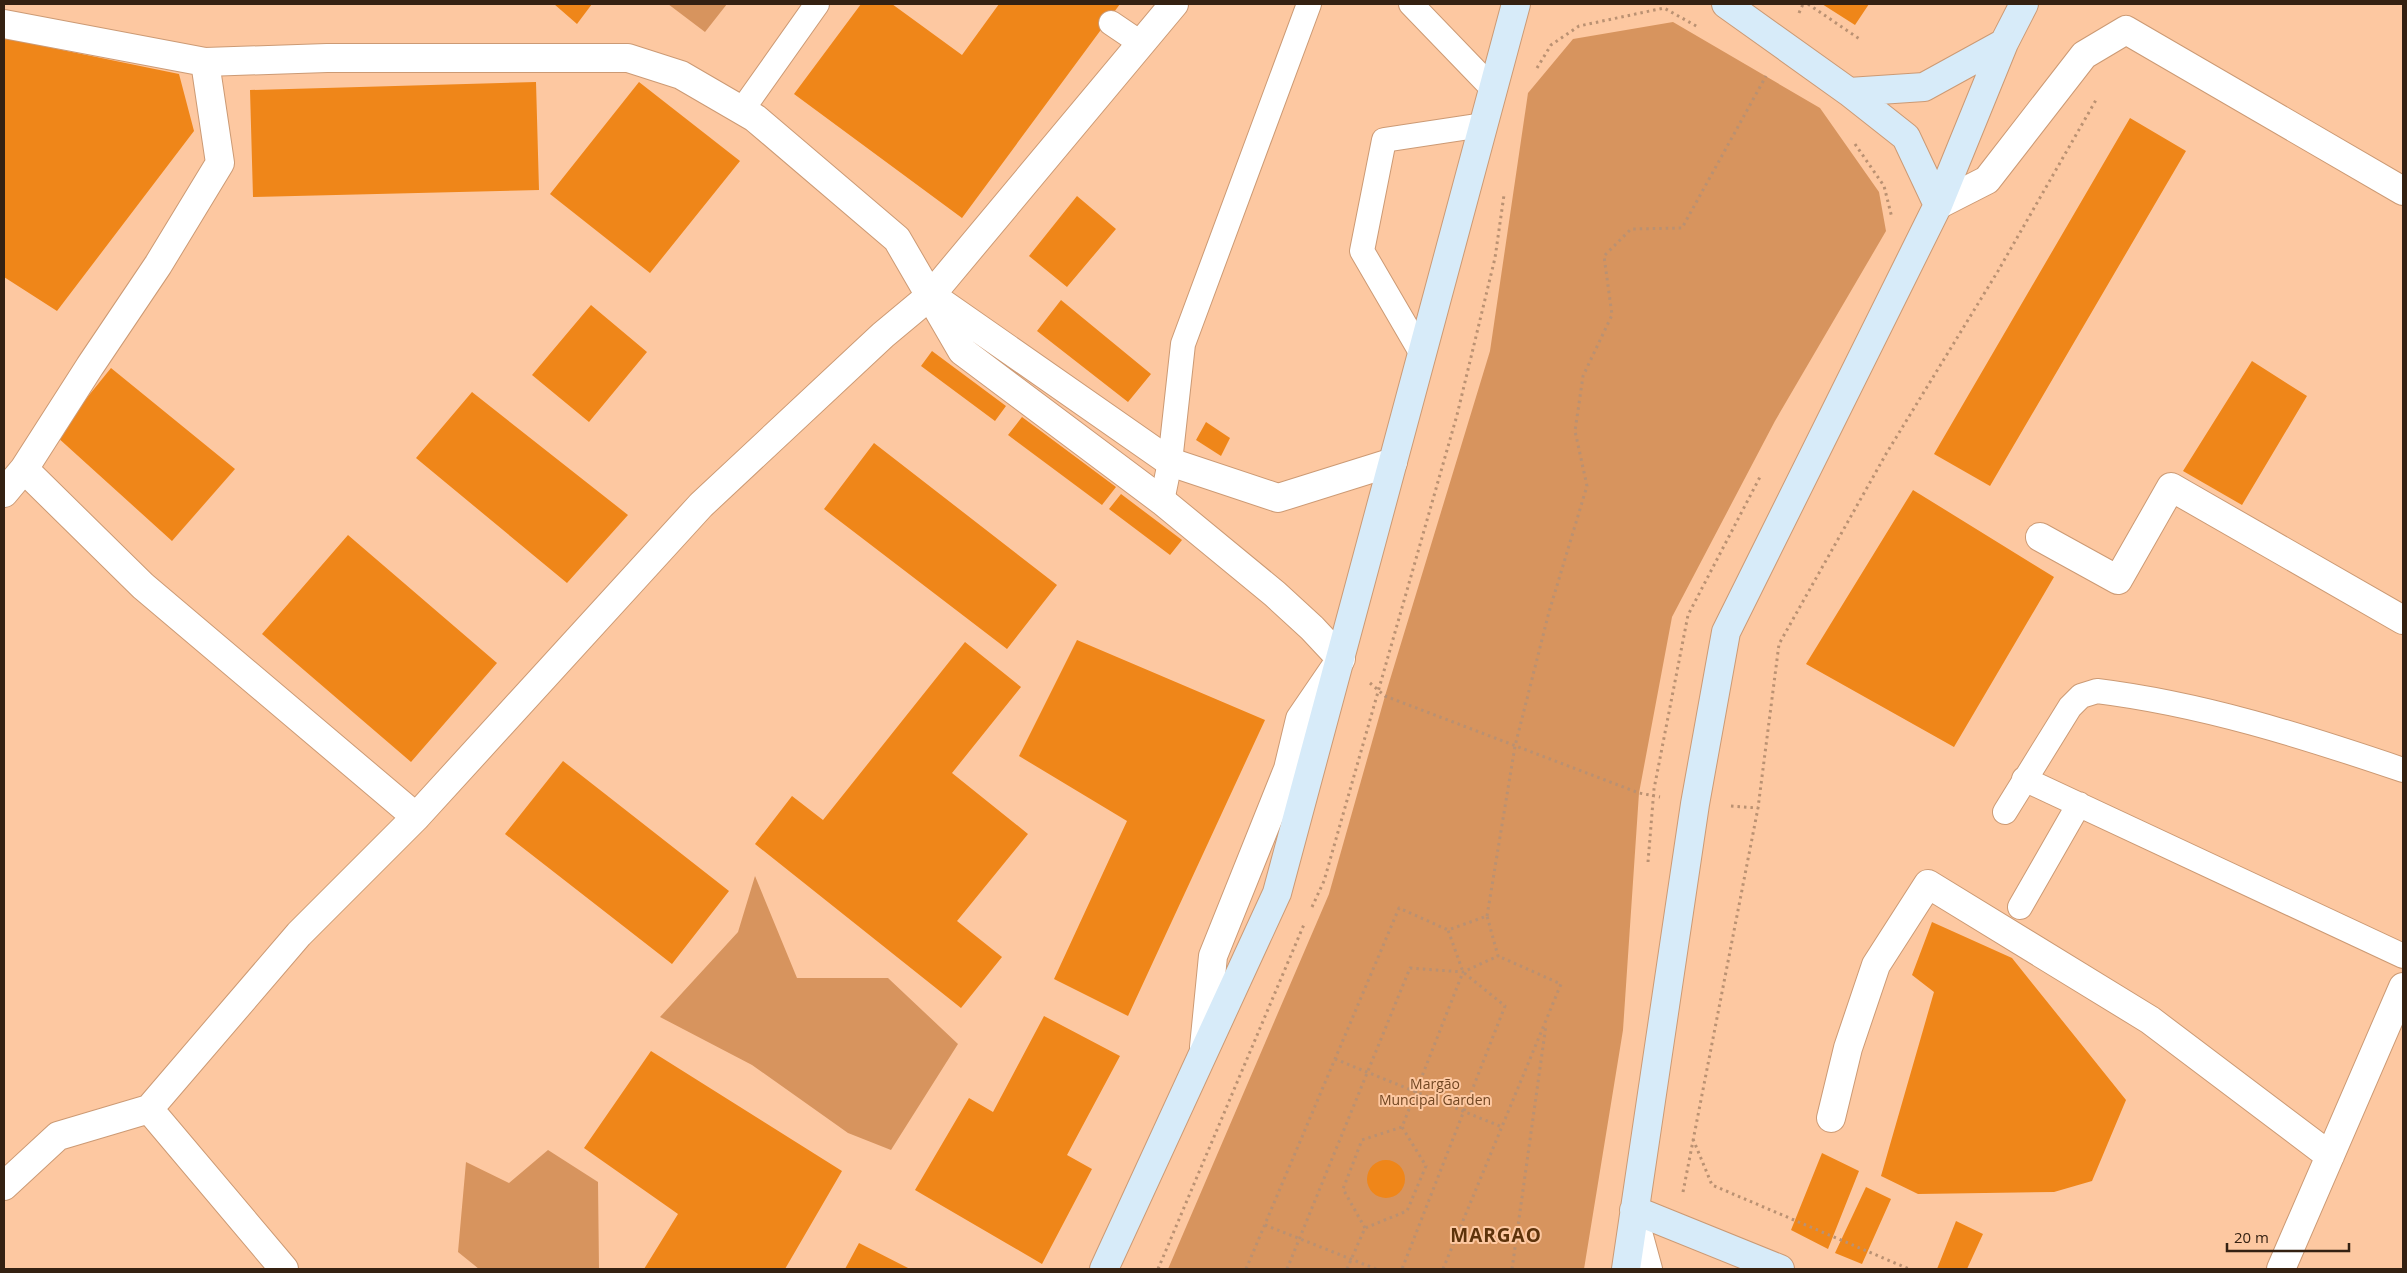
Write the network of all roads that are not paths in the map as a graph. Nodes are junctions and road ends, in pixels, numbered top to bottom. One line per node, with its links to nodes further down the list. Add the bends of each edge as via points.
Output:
1 (817, 4): 16 (lane)
2 (1174, 4): 12 (street)
3 (1309, 4): 22 (lane, via 1183,344)
4 (1411, 4): 14 (lane)
5 (1538, 4): 8 (main road)
6 (1726, 4): 15 (main road)
7 (2024, 4): 11 (main road)
8 (1514, 11): 14 (main road)
9 (1111, 23): 12 (lane)
10 (4, 24): 13 (street)
11 (2004, 43): 15 (main road, via 1924,87); 19 (main road)
12 (1142, 44): 20 (street)
13 (205, 62): 16 (street, via 327,58 628,58 681,75); 24 (street, via 220,163 158,265)
14 (1493, 89): 17 (main road)
15 (1849, 92): 19 (main road, via 1906,137)
16 (742, 110): 20 (street, via 897,239)
17 (1483, 125): 21 (main road); 21 (lane, via 1384,140 1362,251)
18 (2403, 191): 19 (street, via 2126,30 2084,55 1987,180)
19 (1938, 205): 43 (main road, via 1726,632 1695,804)
20 (931, 295): 22 (street); 26 (street, via 962,351); 34 (street, via 883,335 701,505)
21 (1422, 354): 23 (main road)
22 (1170, 462): 23 (street, via 1278,498); 26 (lane)
23 (1393, 462): 29 (main road)
24 (24, 469): 25 (street); 34 (street, via 143,586)
25 (4, 493)
26 (1162, 501): 29 (street, via 1275,594)
27 (2040, 537): 28 (street, via 2118,580 2171,487)
28 (2403, 620)
29 (1341, 659): 38 (main road, via 1277,893); 38 (street, via 1300,719 1288,769 1213,956)
30 (2403, 770): 31 (lane, via 2214,712 2097,691 2081,696 2070,707)
31 (2024, 779): 32 (lane); 33 (lane)
32 (2079, 804): 35 (lane); 36 (lane)
33 (2005, 812)
34 (416, 817): 39 (street, via 299,934)
35 (2020, 907)
36 (2403, 956)
37 (2403, 987): 41 (street)
38 (1204, 1047): 45 (main road)
39 (149, 1110): 42 (street, via 58,1136); 44 (street)
40 (1831, 1118): 41 (street, via 1848,1048 1876,965 1928,884 2150,1020)
41 (2330, 1156): 49 (street)
42 (4, 1186)
43 (1634, 1210): 46 (main road); 47 (lane); 48 (main road)
44 (284, 1269)
45 (1104, 1269)
46 (1626, 1269)
47 (1650, 1269)
48 (1780, 1269)
49 (2280, 1269)

